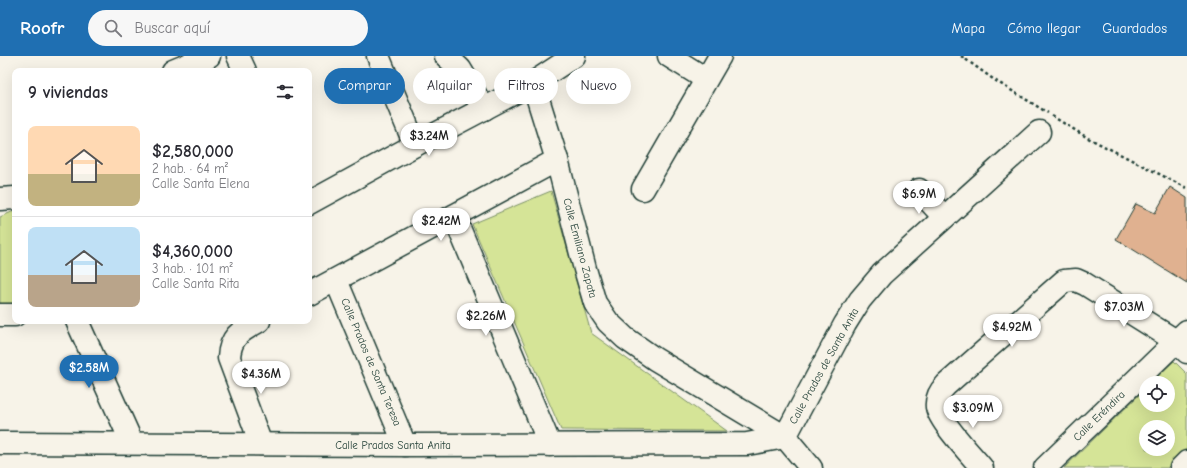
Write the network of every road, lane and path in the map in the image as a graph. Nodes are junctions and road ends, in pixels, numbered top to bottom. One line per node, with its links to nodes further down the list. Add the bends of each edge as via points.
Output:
1 (209, 56): 9 (street)
2 (238, 56): 10 (street)
3 (378, 56): 17 (street)
4 (446, 56): 15 (street, via 460,69)
5 (574, 56): 11 (street)
6 (669, 56): 12 (street)
7 (720, 56): 12 (street)
8 (961, 56): 19 (path, via 996,81 1088,138)
9 (180, 68)
10 (244, 68)
11 (555, 68)
12 (706, 78): 20 (street)
13 (494, 103): 15 (street)
14 (540, 104): 18 (street, Calle Emiliano Zapata)
15 (484, 109): 17 (street)
16 (1039, 132): 26 (street, Calle Prados de Santa Anita)
17 (416, 144): 24 (street)
18 (557, 160): 25 (street); 34 (street, Calle Emiliano Zapata, via 595,303 608,322 625,338 655,359)
19 (1187, 188)
20 (643, 189)
21 (919, 190): 26 (street)
22 (12, 198): 23 (street)
23 (0, 199)
24 (312, 201)
25 (454, 216): 27 (street); 39 (street)
26 (944, 217): 34 (street, Calle Prados de Santa Anita, via 882,274 860,300)
27 (336, 280): 28 (street); 38 (street, Calle Prados de Santa Teresa)
28 (312, 292)
29 (12, 314): 30 (street)
30 (0, 315)
31 (78, 324): 36 (street)
32 (253, 324): 37 (street, via 234,338 229,348 229,358)
33 (1183, 341): 42 (street, via 1085,284 1076,280 1064,281 940,392 937,409 942,419); 43 (street, Calle Eréndira)
34 (785, 437): 39 (street, Calle Prados Santa Anita, via 747,444); 41 (street, Calle Emiliano Zapata)
35 (0, 443): 36 (street, Calle Prados Santa Anita)
36 (132, 443): 37 (street, Calle Prados Santa Anita)
37 (261, 444): 38 (street, Calle Prados Santa Anita)
38 (405, 445): 39 (street, Calle Prados Santa Anita)
39 (550, 445)
40 (1187, 462): 44 (street)
41 (811, 468)
42 (982, 468)
43 (1045, 468)
44 (1181, 468)

